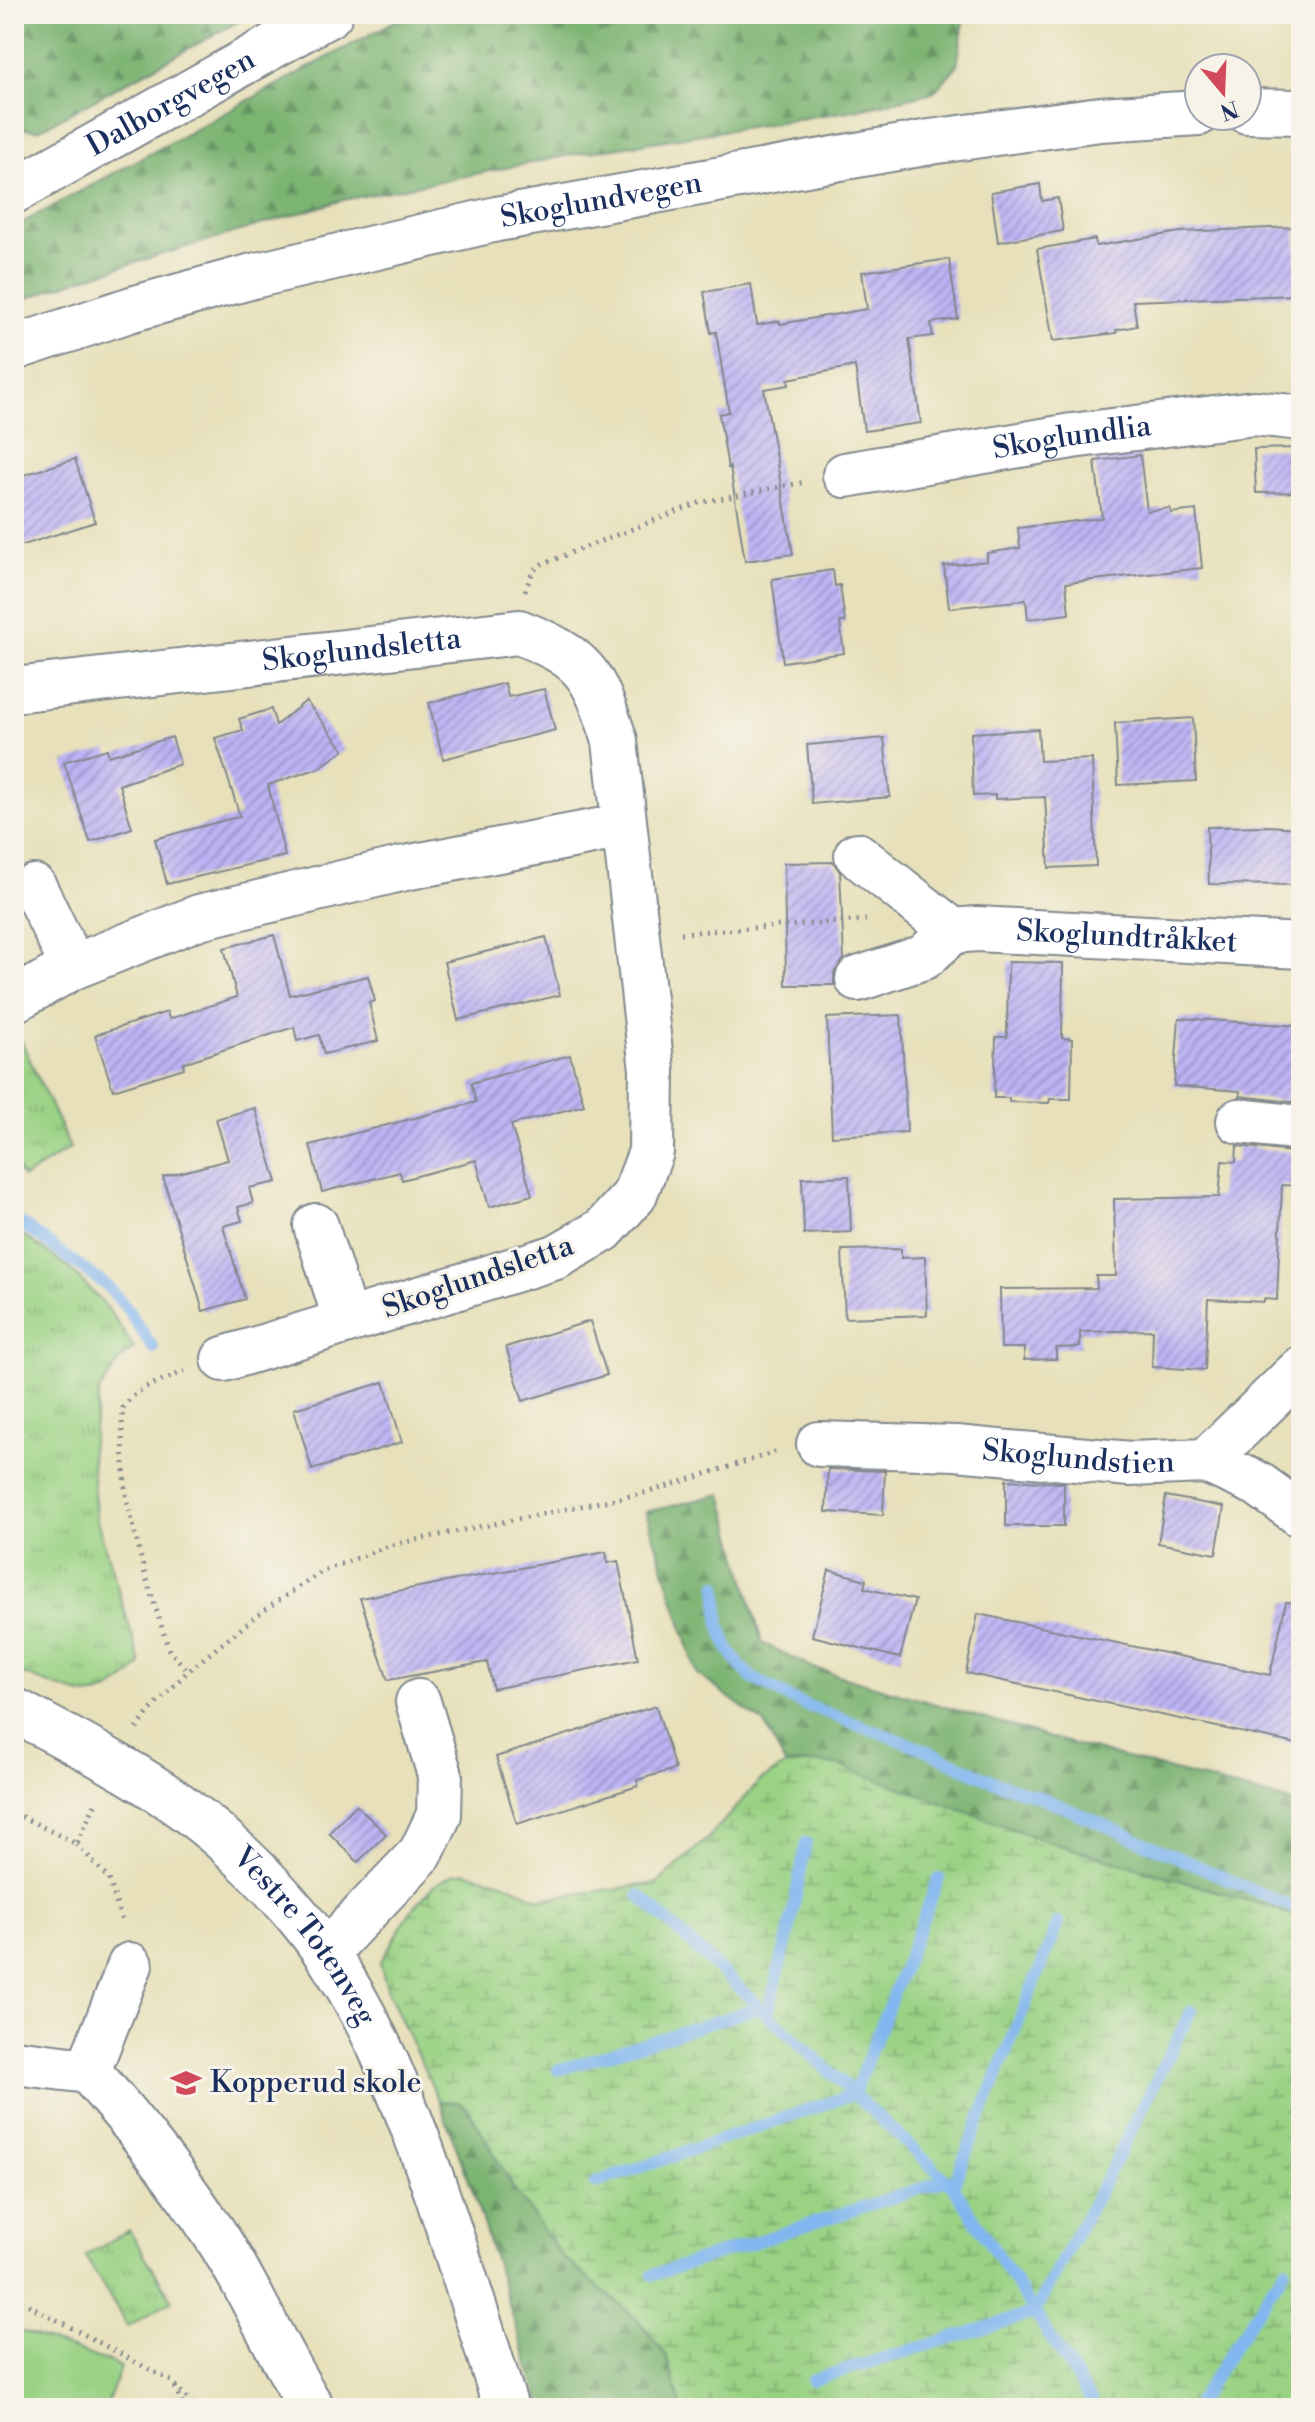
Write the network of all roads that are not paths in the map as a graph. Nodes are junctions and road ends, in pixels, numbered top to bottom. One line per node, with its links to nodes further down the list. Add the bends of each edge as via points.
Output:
1 (330, 14): 5 (street, Dalborgvegen)
2 (1263, 111): 3 (street)
3 (1301, 112)
4 (1183, 114): 6 (street, Skoglundvegen, via 1100,119 930,142 497,219 253,276)
5 (14, 191)
6 (14, 348)
7 (1301, 418): 8 (street, Skoglundlia, via 1254,413 1086,434)
8 (845, 475)
9 (14, 690): 10 (street, Skoglundsletta, via 519,632 580,664 601,698 615,741)
10 (624, 826): 15 (street, via 405,868 199,917); 21 (street, Skoglundsletta, via 652,1070 651,1152 634,1196 603,1230 556,1257)
11 (857, 855): 13 (street)
12 (34, 887): 15 (street)
13 (953, 931): 14 (street, Skoglundtråkket); 16 (street, via 924,957)
14 (1301, 946)
15 (73, 967): 17 (street)
16 (858, 979)
17 (14, 1000)
18 (1239, 1121): 19 (street)
19 (1301, 1128)
20 (316, 1226): 21 (street)
21 (346, 1321): 22 (street, Skoglundsletta)
22 (224, 1359)
23 (1301, 1369): 25 (street, Skoglundstien)
24 (819, 1444): 25 (street, Skoglundstien, via 956,1448 1130,1464)
25 (1206, 1461): 26 (street, via 1258,1484)
26 (1301, 1515)
27 (418, 1702): 29 (street, via 440,1775 439,1815 421,1853)
28 (14, 1710): 29 (street, Vestre Totenveg, via 115,1762 175,1802 237,1852)
29 (326, 1953): 34 (street, Vestre Totenveg, via 368,2024 400,2094)
30 (130, 1965): 32 (street)
31 (14, 2062): 32 (street)
32 (88, 2071): 33 (street, via 134,2123 217,2238)
33 (312, 2408)
34 (506, 2408)

